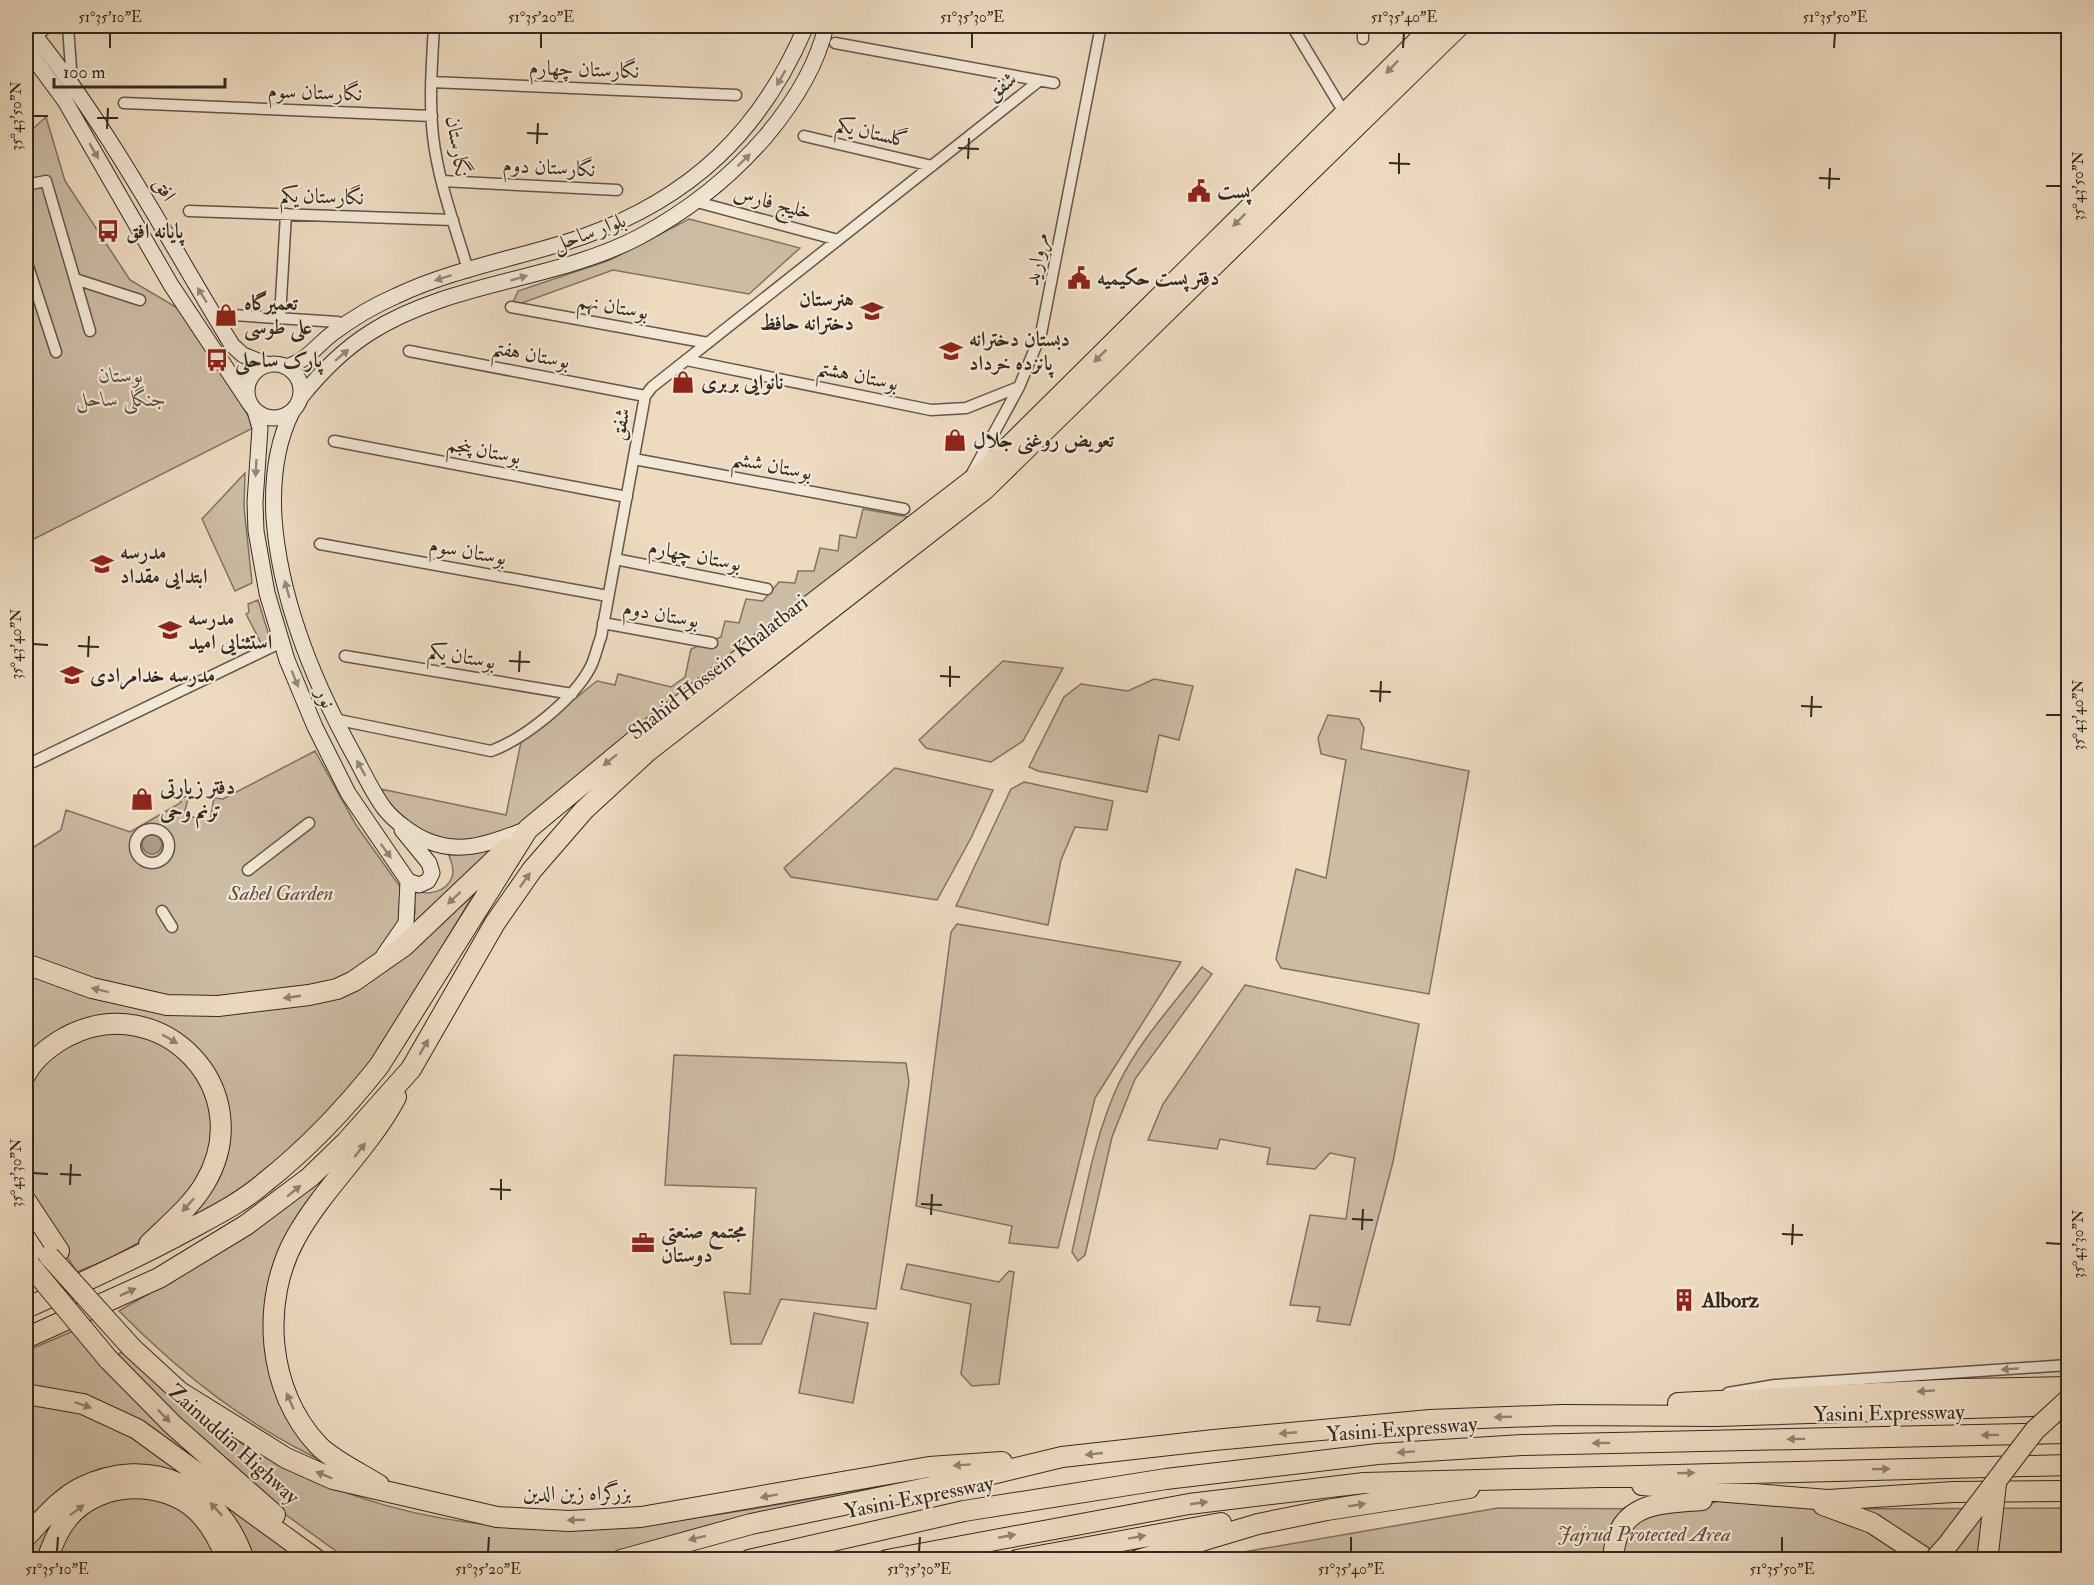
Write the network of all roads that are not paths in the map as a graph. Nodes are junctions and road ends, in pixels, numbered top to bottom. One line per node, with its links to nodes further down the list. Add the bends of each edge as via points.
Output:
1 (48, 26): 11 (street)
2 (68, 26): 15 (street)
3 (434, 26): 16 (street, نگارستان)
4 (806, 26): 27 (main road, بلوار ساحل, one-way to 27, via 766,104 705,169)
5 (826, 26): 28 (main road, بلوار ساحل, one-way to 5, via 750,154 779,121 808,75)
6 (1101, 26): 49 (street, مروارید, via 1041,334)
7 (1292, 26): 20 (street)
8 (1363, 26): 12 (street)
9 (1433, 26): 20 (highway, Shahid Hossein Khalatbari, one-way to 20)
10 (1459, 26): 80 (highway, Shahid Hossein Khalatbari, one-way to 10, via 495,923 532,870 584,810 648,751 984,490)
11 (29, 39): 15 (main road, افق); 52 (main road, افق, one-way to 52, via 171,285)
12 (1363, 39)
13 (835, 43): 14 (street)
14 (1039, 81): 17 (street); 23 (street, شفق)
15 (72, 82): 47 (main road, افق, one-way to 15, via 243,355 232,345 145,194)
16 (431, 82): 18 (street, نگارستان چهارم); 21 (street, نگارستان)
17 (1053, 83)
18 (736, 95)
19 (124, 103): 21 (street, نگارستان سوم)
20 (1345, 114): 56 (highway, Shahid Hossein Khalatbari, one-way to 56, via 983,472)
21 (432, 116): 24 (street, نگارستان)
22 (804, 136): 23 (street, گلستان یکم)
23 (932, 166): 32 (street, شفق)
24 (442, 181): 26 (street, نگارستان دوم); 31 (street, نگارستان)
25 (26, 185): 36 (street, via 46,181)
26 (617, 190)
27 (670, 196): 28 (main road); 34 (main road, بلوار ساحل, via 582,237)
28 (697, 202): 32 (street, خلیج فارس); 51 (main road, بلوار ساحل, one-way to 28, via 320,374 371,332 433,304 586,258 638,237)
29 (189, 211): 30 (street, نگارستان یکم)
30 (286, 214): 31 (street, نگارستان یکم); 40 (street)
31 (453, 220): 34 (street, نگارستان)
32 (838, 240): 43 (street, شفق)
33 (26, 260): 35 (street)
34 (468, 270): 48 (main road, بلوار ساحل, one-way to 48, via 395,296 356,316 301,360)
35 (28, 274): 45 (street)
36 (75, 279): 37 (street); 42 (street)
37 (140, 300)
38 (511, 308): 43 (street, بوستان نهم)
39 (233, 315): 40 (street)
40 (280, 318): 41 (street)
41 (338, 322)
42 (90, 331)
43 (708, 343): 46 (street, شفق)
44 (410, 351): 50 (street, بوستان هفتم)
45 (56, 352)
46 (686, 360): 49 (street, بوستان هشتم, via 931,410 966,408); 50 (street, شفق)
47 (268, 365): 48 (main road); 52 (main road, via 249,381 247,397)
48 (286, 367): 51 (main road, via 299,379)
49 (1019, 387): 56 (street, مروارید)
50 (645, 396): 55 (street, شفق)
51 (301, 397): 53 (main road)
52 (252, 408): 53 (main road, via 261,416 277,419); 64 (main road, نور, one-way to 64, via 260,428 256,531 267,593)
53 (292, 412): 68 (main road, نور, one-way to 53, via 300,631 277,548 275,469)
54 (334, 441): 57 (street, بوستان پنجم)
55 (634, 459): 57 (street, شفق); 58 (street, بوستان ششم)
56 (966, 484): 73 (highway, Shahid Hossein Khalatbari, one-way to 73, via 638,738)
57 (627, 497): 60 (street, شفق)
58 (904, 509)
59 (320, 544): 62 (street, بوستان سوم)
60 (615, 559): 61 (street, بوستان چهارم); 62 (street, شفق)
61 (767, 589)
62 (608, 596): 63 (street, شفق)
63 (603, 623): 65 (street, بوستان دوم); 67 (street, شفق, via 591,668)
64 (282, 642): 69 (main road, نور, one-way to 69); 70 (street)
65 (712, 643)
66 (345, 656): 67 (street, بوستان یکم)
67 (572, 694): 68 (street, شفق, via 510,744 490,751)
68 (334, 720): 69 (main road); 71 (main road, نور, one-way to 68)
69 (315, 727): 75 (main road, نور, one-way to 75, via 348,793)
70 (31, 763)
71 (385, 809): 73 (main road, نور, via 414,834 445,847 479,847); 75 (main road, via 429,863 432,873 428,881 419,885)
72 (309, 823): 74 (street)
73 (528, 829): 79 (highway, one-way to 79, via 404,946); 85 (highway, Shahid Hossein Khalatbari, via 400,1035 353,1098 264,1184)
74 (248, 870)
75 (408, 881): 79 (main road, via 406,923)
76 (162, 911): 77 (street)
77 (172, 927)
78 (26, 964): 79 (highway, one-way to 78, via 337,989 309,995 193,1007 92,988)
79 (372, 970)
80 (411, 1069): 88 (highway, Shahid Hossein Khalatbari, one-way to 80, via 159,1278 270,1209 346,1142); 103 (highway, one-way to 80, via 319,1446 290,1405 272,1327 278,1283 295,1238 383,1121)
81 (26, 1074): 85 (highway, one-way to 85, via 46,1050 71,1035 97,1026 122,1025 150,1030 176,1042 210,1078 221,1128 213,1167 191,1202)
82 (26, 1201): 84 (highway)
83 (26, 1226): 84 (highway)
84 (54, 1253): 103 (highway, بزرگراه زین الدین, one-way to 84, bridge, via 333,1479 286,1458 180,1392 87,1300 80,1279)
85 (132, 1261): 87 (highway, Shahid Hossein Khalatbari)
86 (28, 1262): 115 (highway, Zainuddin Highway, one-way to 115, bridge, via 108,1359 173,1425 260,1504)
87 (26, 1308)
88 (26, 1338)
89 (2068, 1365): 93 (street, one-way to 93, via 1775,1385)
90 (2068, 1387): 93 (highway, one-way to 93)
91 (26, 1394): 114 (highway, one-way to 114, via 83,1404 137,1430)
92 (2068, 1400): 101 (highway, bridge, via 2041,1422)
93 (1682, 1403): 95 (highway)
94 (2068, 1405): 95 (highway, via 1706,1416)
95 (1562, 1415): 97 (highway, one-way to 97, via 1430,1420)
96 (2068, 1433): 117 (highway, Yasini Expressway, one-way to 117, via 1522,1444 1367,1455 1189,1476 964,1511)
97 (1062, 1457): 103 (highway, بزرگراه زین الدین, one-way to 103, via 929,1467 631,1518 569,1521 497,1517); 116 (highway, one-way to 116, via 751,1524)
98 (2068, 1465): 99 (highway, one-way to 98)
99 (1544, 1477): 100 (highway); 104 (highway)
100 (1519, 1478): 108 (highway, one-way to 100); 118 (highway, one-way to 100, via 1112,1517 1271,1492 1364,1483)
101 (1996, 1481): 110 (highway, bridge); 123 (highway, bridge)
102 (2068, 1491): 106 (highway, via 1953,1492)
103 (394, 1494)
104 (1753, 1494): 105 (highway); 121 (highway, via 1644,1507 1619,1530)
105 (1797, 1498): 106 (highway); 122 (highway, via 1863,1519)
106 (1840, 1500): 107 (highway, via 1951,1505)
107 (2068, 1503)
108 (1327, 1510): 119 (highway, one-way to 108, via 1245,1519); 120 (highway, via 1217,1535)
109 (26, 1538): 113 (highway, one-way to 109, via 231,1528 212,1504 179,1483 147,1474 118,1475 78,1490)
110 (1988, 1553)
111 (47, 1560): 112 (highway, one-way to 112, via 69,1516 96,1497 131,1488 166,1493 196,1510 210,1525)
112 (227, 1560)
113 (244, 1560)
114 (316, 1560)
115 (334, 1560)
116 (621, 1560)
117 (749, 1560)
118 (887, 1560)
119 (1017, 1560)
120 (1138, 1560)
121 (1614, 1560)
122 (1928, 1560)
123 (1934, 1560)

